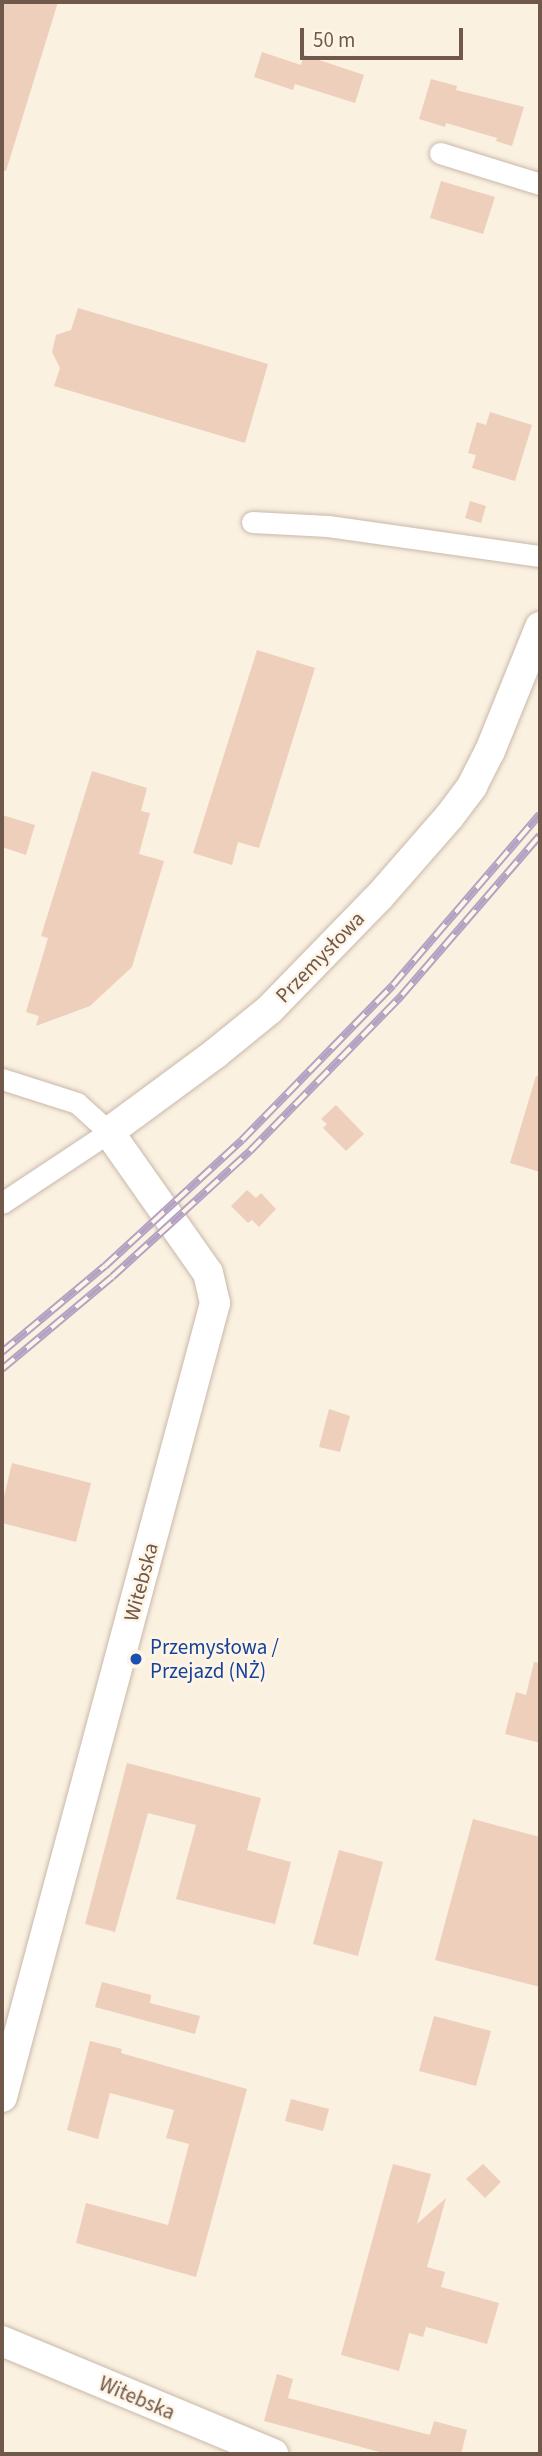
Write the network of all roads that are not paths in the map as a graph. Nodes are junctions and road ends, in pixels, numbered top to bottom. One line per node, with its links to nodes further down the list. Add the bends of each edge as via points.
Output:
1 (440, 153): 2 (street)
2 (540, 184)
3 (252, 522): 4 (street, via 328,526)
4 (540, 556)
5 (540, 627): 7 (street, Przemysłowa, via 490,751 449,817 380,896 268,1010)
6 (2, 1079): 7 (street, via 77,1103)
7 (109, 1132): 8 (street, Przemysłowa); 9 (street, Witebska, via 208,1273 215,1303)
8 (2, 1203)
9 (2, 2097)
10 (2, 2341): 11 (street, Witebska)
11 (273, 2454)

